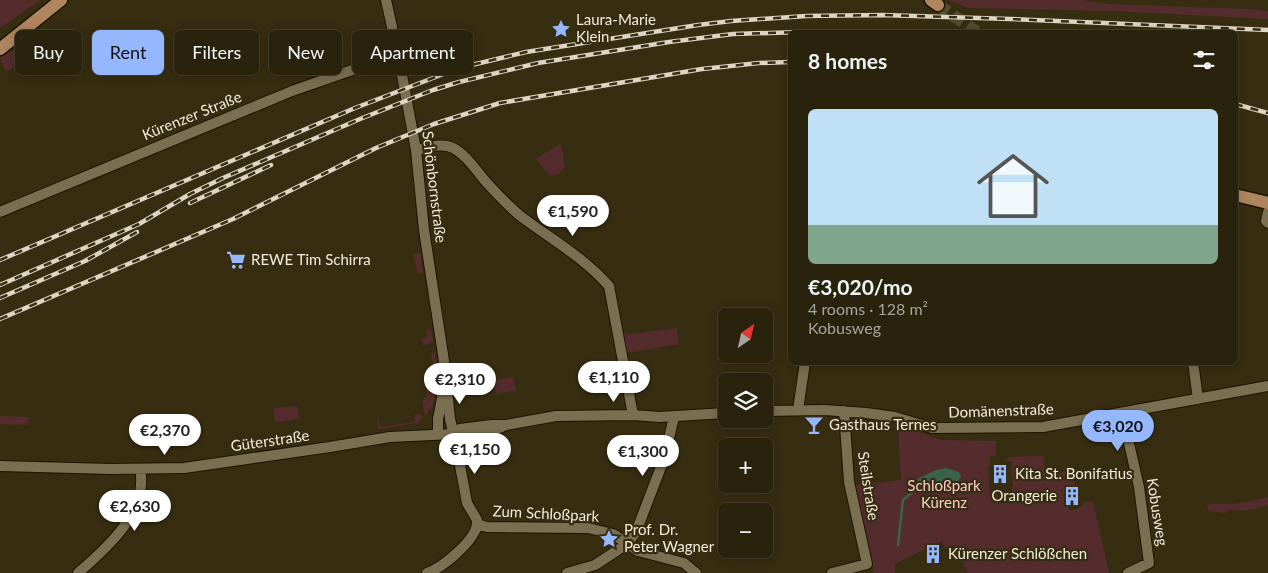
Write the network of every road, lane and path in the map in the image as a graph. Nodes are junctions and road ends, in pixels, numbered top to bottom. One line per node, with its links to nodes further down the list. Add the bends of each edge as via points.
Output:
1 (61, 0): 4 (main road)
2 (386, 0): 3 (street, Schönbornstraße)
3 (393, 30)
4 (0, 49)
5 (352, 71): 10 (street, Kürenzer Straße, via 284,95)
6 (402, 75): 7 (street, Schönbornstraße)
7 (416, 150): 15 (street, Schönbornstraße); 23 (street, via 441,146 454,148 522,217 562,244 609,286)
8 (1238, 196): 9 (main road)
9 (1268, 203)
10 (0, 212)
11 (1268, 212): 12 (street)
12 (1268, 223)
13 (805, 365): 18 (street)
14 (1193, 365): 17 (street)
15 (445, 380): 25 (street, Schönbornstraße); 26 (street, Schönbornstraße)
16 (1268, 386): 17 (street, Domänenstraße)
17 (1198, 399): 21 (street, Domänenstraße)
18 (798, 410): 19 (street, Domänenstraße); 20 (street, Domänenstraße)
19 (773, 411)
20 (844, 411): 21 (street, Domänenstraße, via 895,417 932,428 1044,427); 35 (street, Steilstraße, via 849,482 866,564)
21 (1122, 413): 36 (street, Kobusweg, via 1139,487 1149,563)
22 (718, 414): 24 (street)
23 (633, 415): 24 (street); 26 (street, via 556,416 460,429)
24 (674, 417): 30 (street, via 664,459 636,532)
25 (438, 434): 26 (street, Güterstraße); 28 (street, Güterstraße, via 390,436 184,468)
26 (453, 434): 29 (street, Zum Schloßpark, via 468,504)
27 (0, 466): 28 (street, Güterstraße)
28 (140, 469): 31 (street, via 142,489 125,525)
29 (477, 524): 30 (street, Zum Schloßpark, via 488,527 588,528 613,534); 32 (street, via 474,532 448,560)
30 (627, 544): 33 (street, via 595,565); 34 (street, Zum Schloßpark, via 638,552 684,563)
31 (78, 573)
32 (427, 573)
33 (567, 573)
34 (696, 573)
35 (832, 573)
36 (1128, 573)

